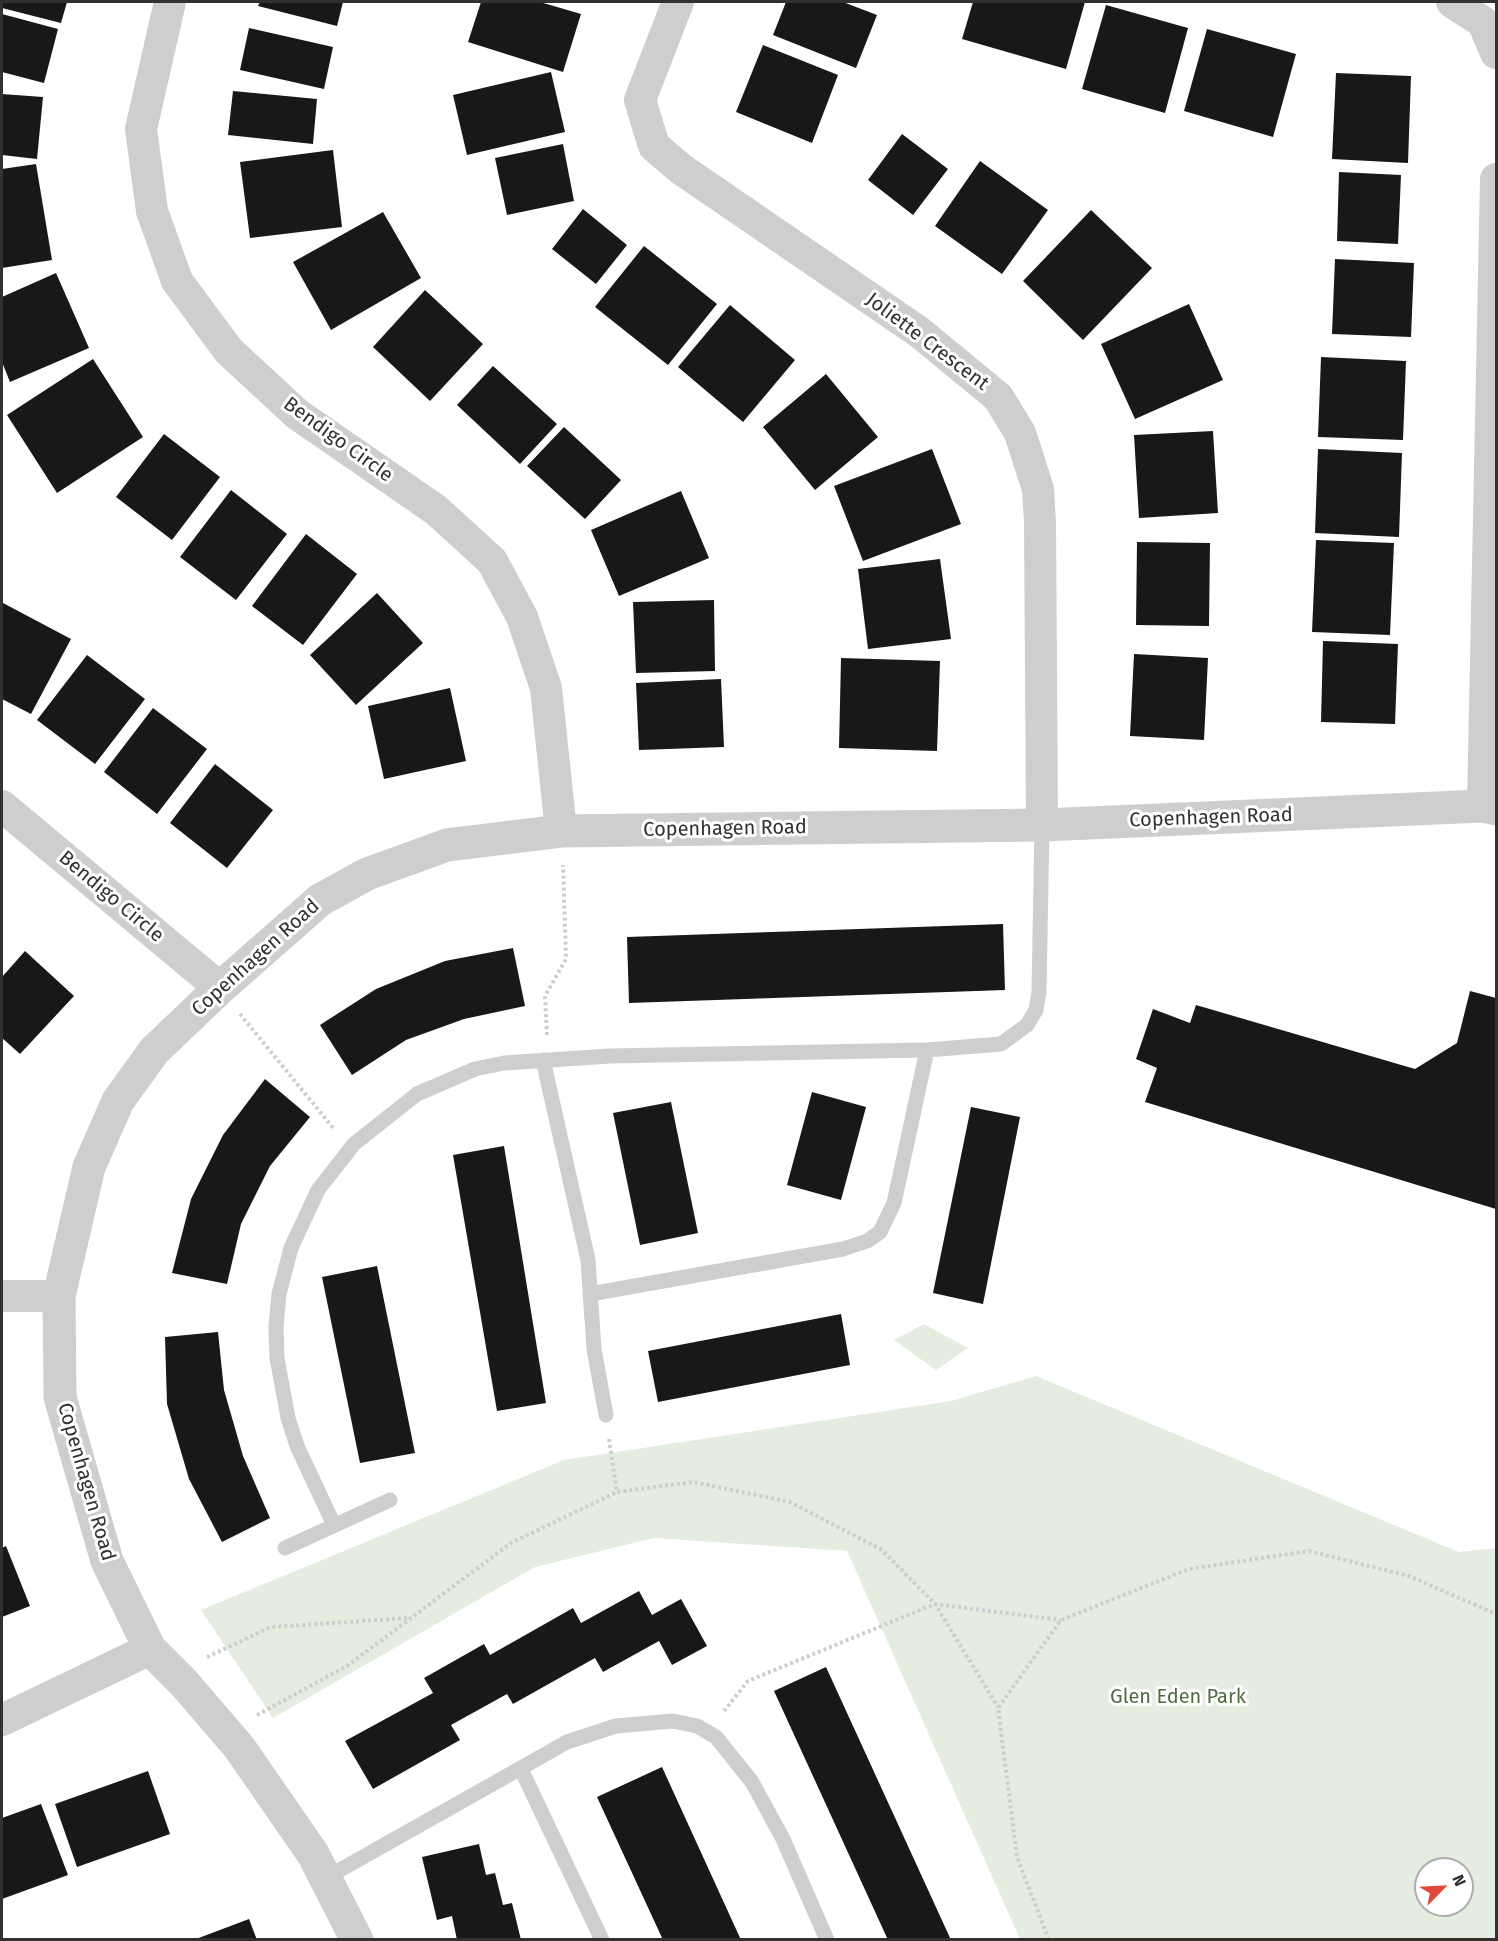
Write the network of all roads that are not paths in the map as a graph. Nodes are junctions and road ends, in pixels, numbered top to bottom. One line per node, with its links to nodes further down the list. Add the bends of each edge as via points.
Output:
1 (170, 2): 9 (street, Bendigo Circle, via 141,129 152,211 177,281 230,351 297,414 436,510 492,561 522,617 546,688)
2 (678, 2): 8 (street, Joliette Crescent, via 640,100 654,146 681,169 919,332 998,397 1020,433 1038,489 1040,522)
3 (1452, 2): 4 (street, via 1483,22)
4 (1497, 53)
5 (1497, 179): 7 (street)
6 (2, 806): 10 (street, Bendigo Circle)
7 (1490, 808): 8 (street, Copenhagen Road)
8 (1042, 825): 9 (street, Copenhagen Road); 11 (lane, via 1036,1010 1027,1026 1001,1044)
9 (561, 831): 10 (street, Copenhagen Road, via 447,845 366,874 320,900)
10 (220, 988): 15 (street, Copenhagen Road, via 154,1051 118,1101 89,1167)
11 (927, 1050): 12 (lane); 13 (lane, via 894,1203 880,1232 843,1249)
12 (546, 1060): 13 (lane, via 585,1243); 18 (lane, via 489,1066 447,1080 409,1100 350,1148 318,1190 291,1248 279,1294 276,1326 280,1380 297,1446)
13 (590, 1294): 16 (lane, via 594,1349)
14 (2, 1296): 15 (street)
15 (59, 1296): 20 (street, Copenhagen Road, via 60,1397 107,1561)
16 (606, 1415)
17 (390, 1500): 18 (lane)
18 (334, 1525): 19 (lane)
19 (285, 1548)
20 (150, 1649): 21 (street); 23 (street, Copenhagen Road, via 238,1747 313,1854)
21 (2, 1720)
22 (521, 1769): 23 (lane); 25 (lane); 26 (lane, via 567,1742 616,1726 674,1721 708,1731 752,1782 783,1839)
23 (324, 1878): 24 (street, Copenhagen Road)
24 (357, 1940)
25 (602, 1940)
26 (827, 1940)

